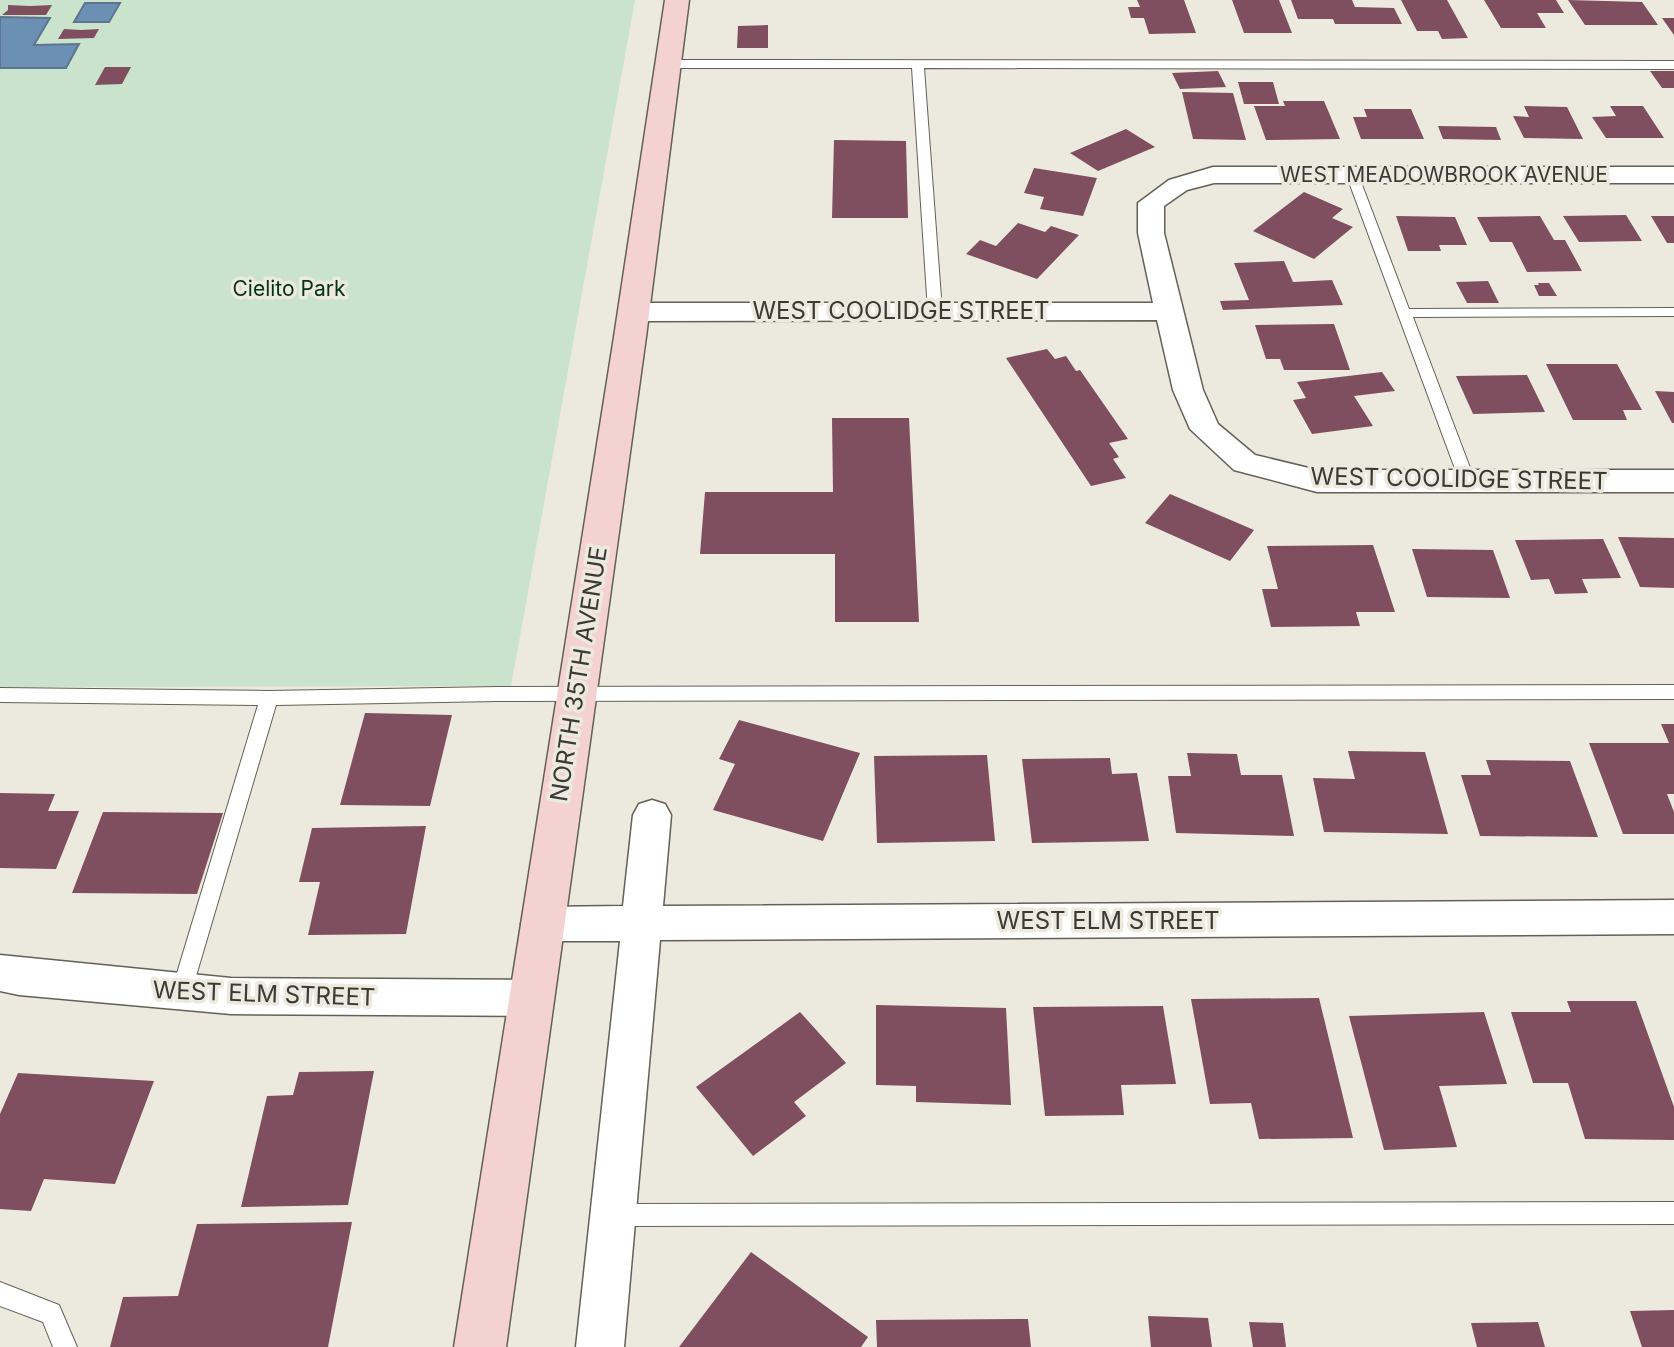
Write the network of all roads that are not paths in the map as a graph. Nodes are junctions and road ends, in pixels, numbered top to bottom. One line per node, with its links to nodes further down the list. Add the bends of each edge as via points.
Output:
1 (677, 0): 2 (main road, NORTH 35TH AVENUE)
2 (668, 64): 3 (lane); 9 (main road, NORTH 35TH AVENUE)
3 (918, 65): 4 (lane); 7 (lane)
4 (1674, 65)
5 (1352, 174): 6 (street, WEST MEADOWBROOK AVENUE); 8 (street, WEST MEADOWBROOK AVENUE, via 1213,175 1178,185 1151,203 1151,233); 11 (lane)
6 (1674, 175)
7 (935, 311): 8 (street, WEST COOLIDGE STREET); 9 (street, WEST COOLIDGE STREET)
8 (1168, 311): 12 (street, WEST COOLIDGE STREET, via 1188,390 1205,429 1245,463 1317,481)
9 (635, 312): 16 (main road, NORTH 35TH AVENUE)
10 (1674, 312): 11 (lane)
11 (1405, 313): 12 (lane)
12 (1467, 481): 13 (street, WEST COOLIDGE STREET)
13 (1674, 481)
14 (1674, 692): 16 (lane)
15 (0, 695): 17 (lane)
16 (575, 695): 17 (lane); 21 (main road, NORTH 35TH AVENUE)
17 (269, 698): 23 (lane)
18 (652, 815): 20 (street)
19 (1674, 917): 20 (street, WEST ELM STREET)
20 (642, 923): 21 (street, WEST ELM STREET); 26 (street)
21 (541, 924): 24 (main road, NORTH 35TH AVENUE)
22 (0, 973): 23 (street, WEST ELM STREET)
23 (181, 993): 24 (street, WEST ELM STREET)
24 (530, 998): 29 (main road, NORTH 35TH AVENUE)
25 (1674, 1213): 26 (lane)
26 (613, 1215): 30 (street)
27 (0, 1294): 28 (lane, via 51,1313)
28 (65, 1347)
29 (481, 1347)
30 (600, 1347)

